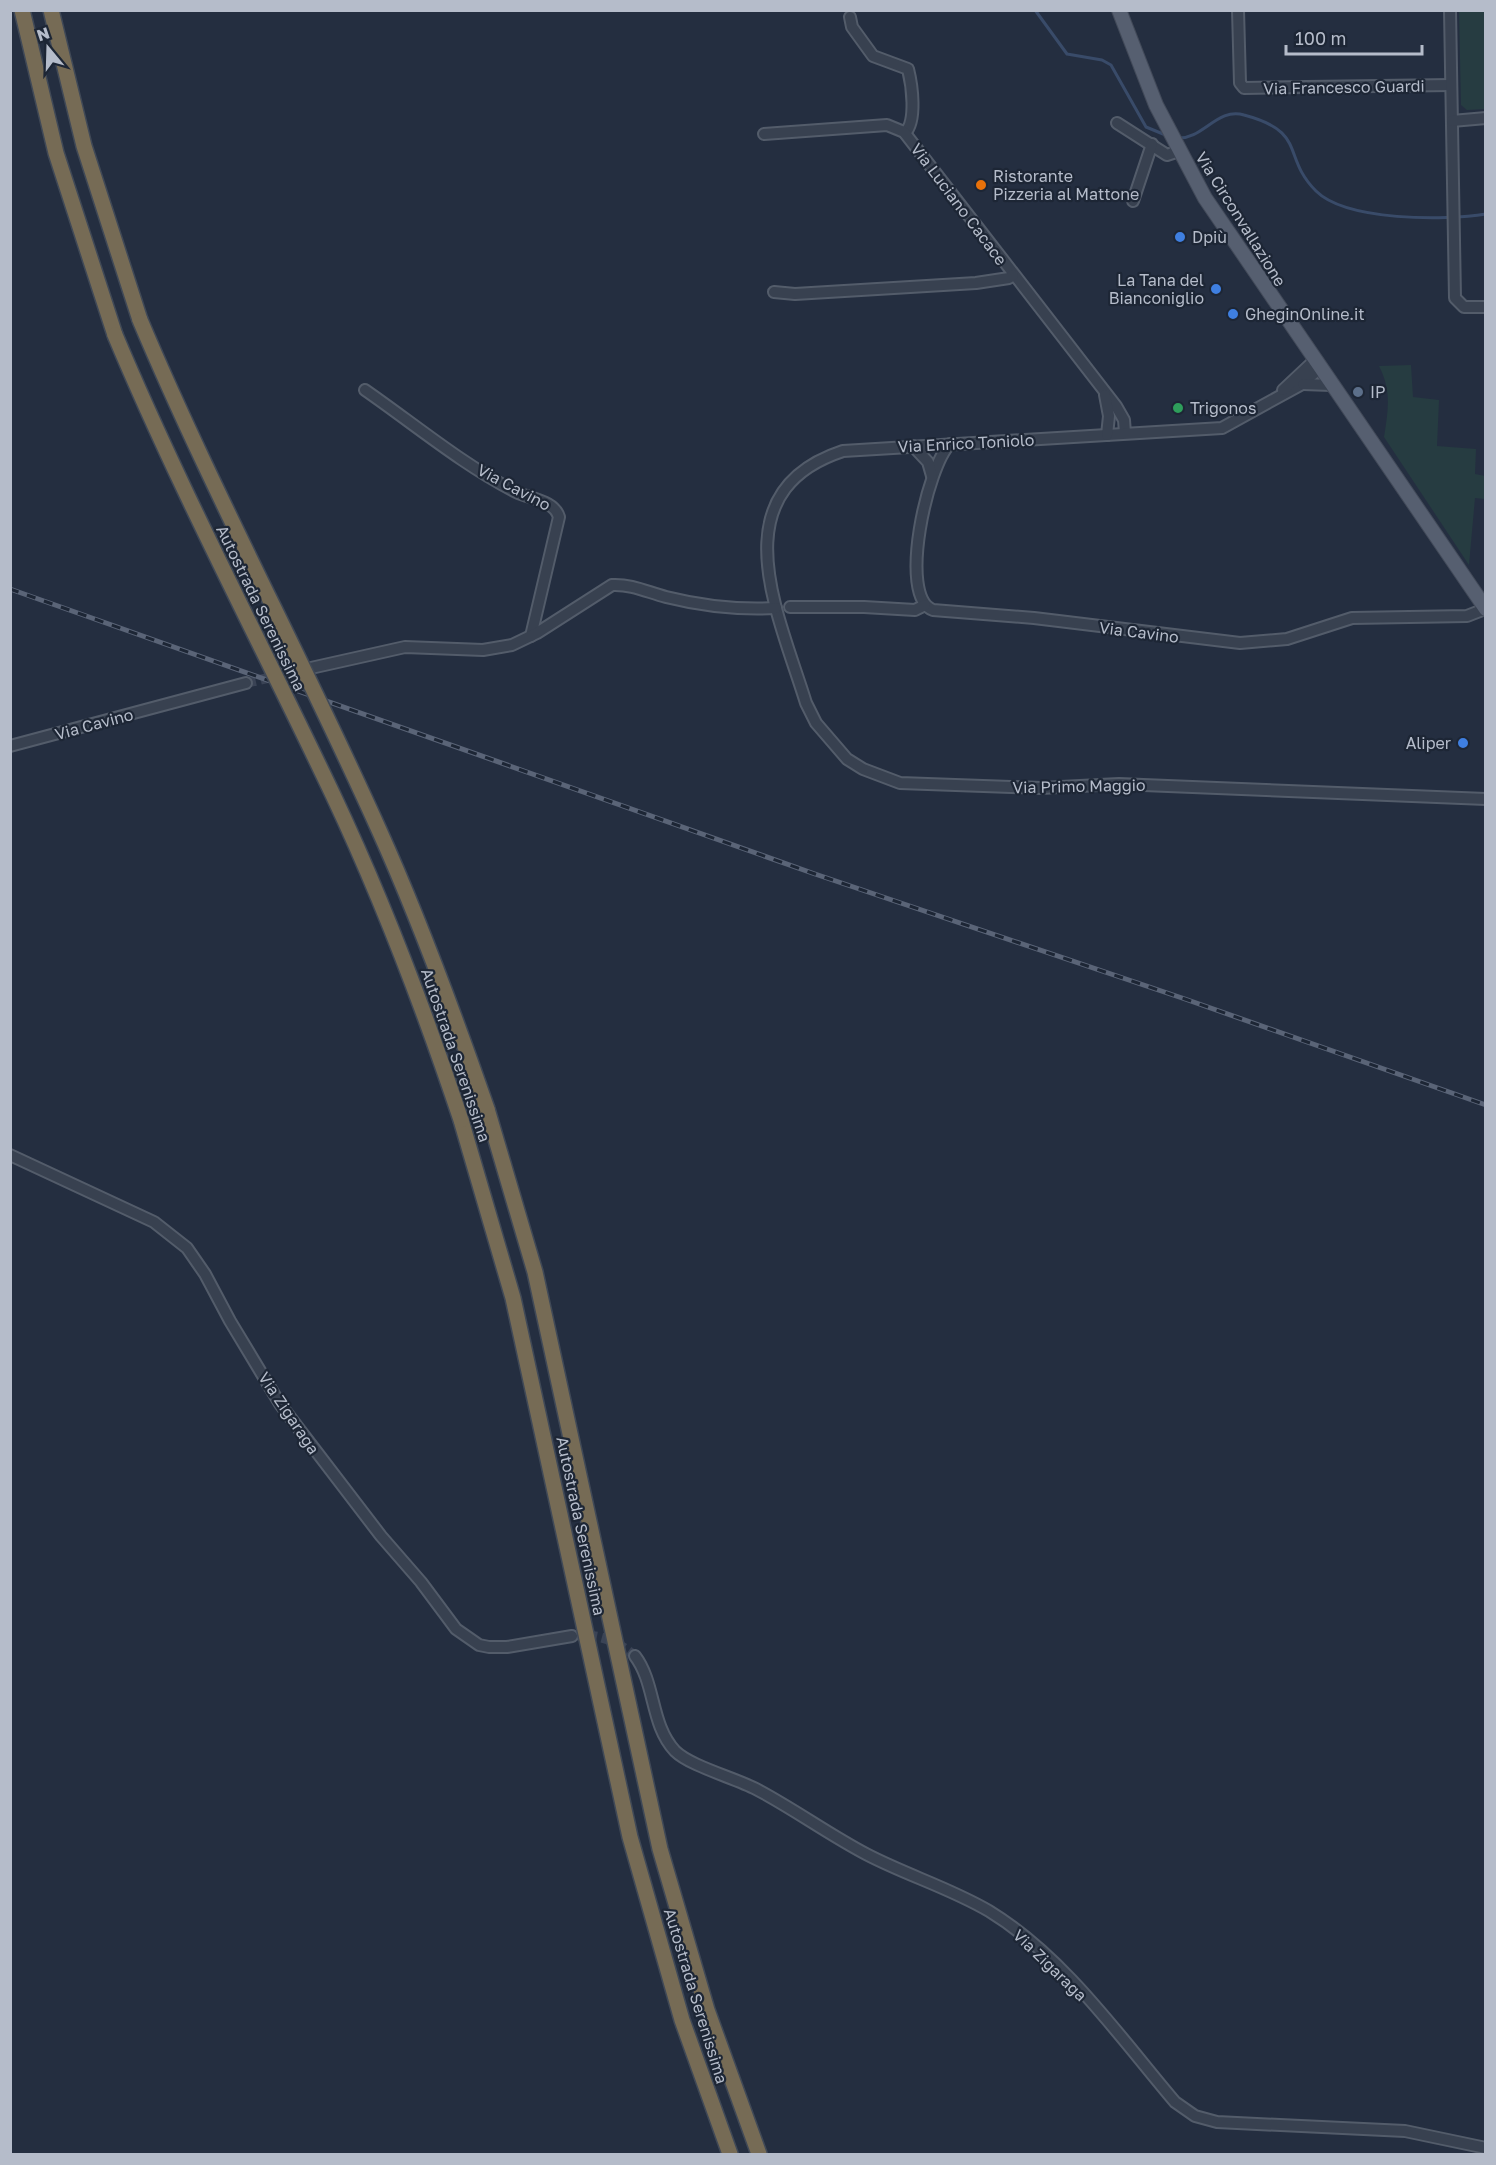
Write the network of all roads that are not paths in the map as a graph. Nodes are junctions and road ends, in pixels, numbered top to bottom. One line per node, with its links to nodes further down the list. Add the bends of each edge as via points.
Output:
1 (22, 10): 43 (highway, Autostrada Serenissima, bridge, via 56,153 115,335 158,438 333,796 391,926 425,1011 461,1120 513,1298 630,1837 682,2020)
2 (51, 10): 44 (highway, Autostrada Serenissima, bridge, via 84,146 140,320 221,503 379,830 445,990 487,1108 535,1272 660,1850 707,2010)
3 (1119, 10): 14 (main road, Via Circonvallazione)
4 (1238, 10): 7 (street, Via Francesco Guardi, via 1240,83 1244,88)
5 (1450, 10): 7 (street)
6 (850, 17): 11 (street, via 852,27 873,56 908,69 912,115)
7 (1451, 85): 9 (street)
8 (1485, 118): 9 (street)
9 (1452, 120): 18 (street, via 1456,301 1464,307)
10 (1117, 123): 13 (street)
11 (905, 133): 12 (street, Via Luciano Cacace, via 887,125); 16 (street, Via Luciano Cacace)
12 (764, 134)
13 (1152, 144): 14 (street, via 1167,154); 15 (street)
14 (1178, 149): 19 (main road, Via Circonvallazione, via 1204,198)
15 (1133, 201)
16 (1013, 275): 17 (street, Via Luciano Cacace, via 976,284); 23 (street, Via Luciano Cacace)
17 (774, 292)
18 (1485, 307)
19 (1317, 364): 20 (street, Via Enrico Toniolo); 21 (main road, Via Circonvallazione); 24 (street, Via Enrico Toniolo)
20 (1302, 384): 21 (street, Via Enrico Toniolo); 24 (street, Via Enrico Toniolo)
21 (1331, 385): 33 (main road, Via Circonvallazione)
22 (365, 390): 34 (street, Via Cavino, via 468,462 557,511 559,517)
23 (1104, 392): 25 (street, Via Luciano Cacace, via 1124,420); 26 (street, via 1109,408)
24 (1276, 397): 25 (street, Via Enrico Toniolo, via 1222,428)
25 (1125, 433): 26 (street, Via Enrico Toniolo)
26 (1107, 435): 27 (street, Via Enrico Toniolo)
27 (950, 444): 28 (street, Via Enrico Toniolo); 29 (street)
28 (913, 446): 29 (street, via 928,462); 32 (street, Via Enrico Toniolo, via 843,451 811,465 786,487 775,502 765,538)
29 (932, 476): 30 (street, via 916,550)
30 (925, 605): 31 (street, Via Cavino, via 915,610); 33 (street, Via Cavino, via 933,610 1240,643 1287,639 1352,618 1467,616)
31 (790, 607)
32 (776, 608): 34 (street, via 730,608 665,597 625,584 612,585); 38 (street, Via Primo Maggio, via 816,723 847,759 887,780 917,785 1041,788 1119,784)
33 (1485, 609)
34 (531, 636): 35 (street, via 512,645 483,650 405,647)
35 (284, 674)
36 (246, 683): 37 (street, Via Cavino)
37 (10, 746)
38 (1485, 799)
39 (10, 1155): 40 (street, Via Zigaraga, via 154,1222 187,1248 280,1404 456,1629 479,1645 489,1647)
40 (572, 1636)
41 (635, 1656): 42 (street, Via Zigaraga, via 646,1674 662,1731 675,1751 756,1789 866,1854 964,1898 1009,1925 1056,1965 1175,2102 1195,2116 1227,2123 1405,2132)
42 (1485, 2148)
43 (730, 2154)
44 (759, 2154)

